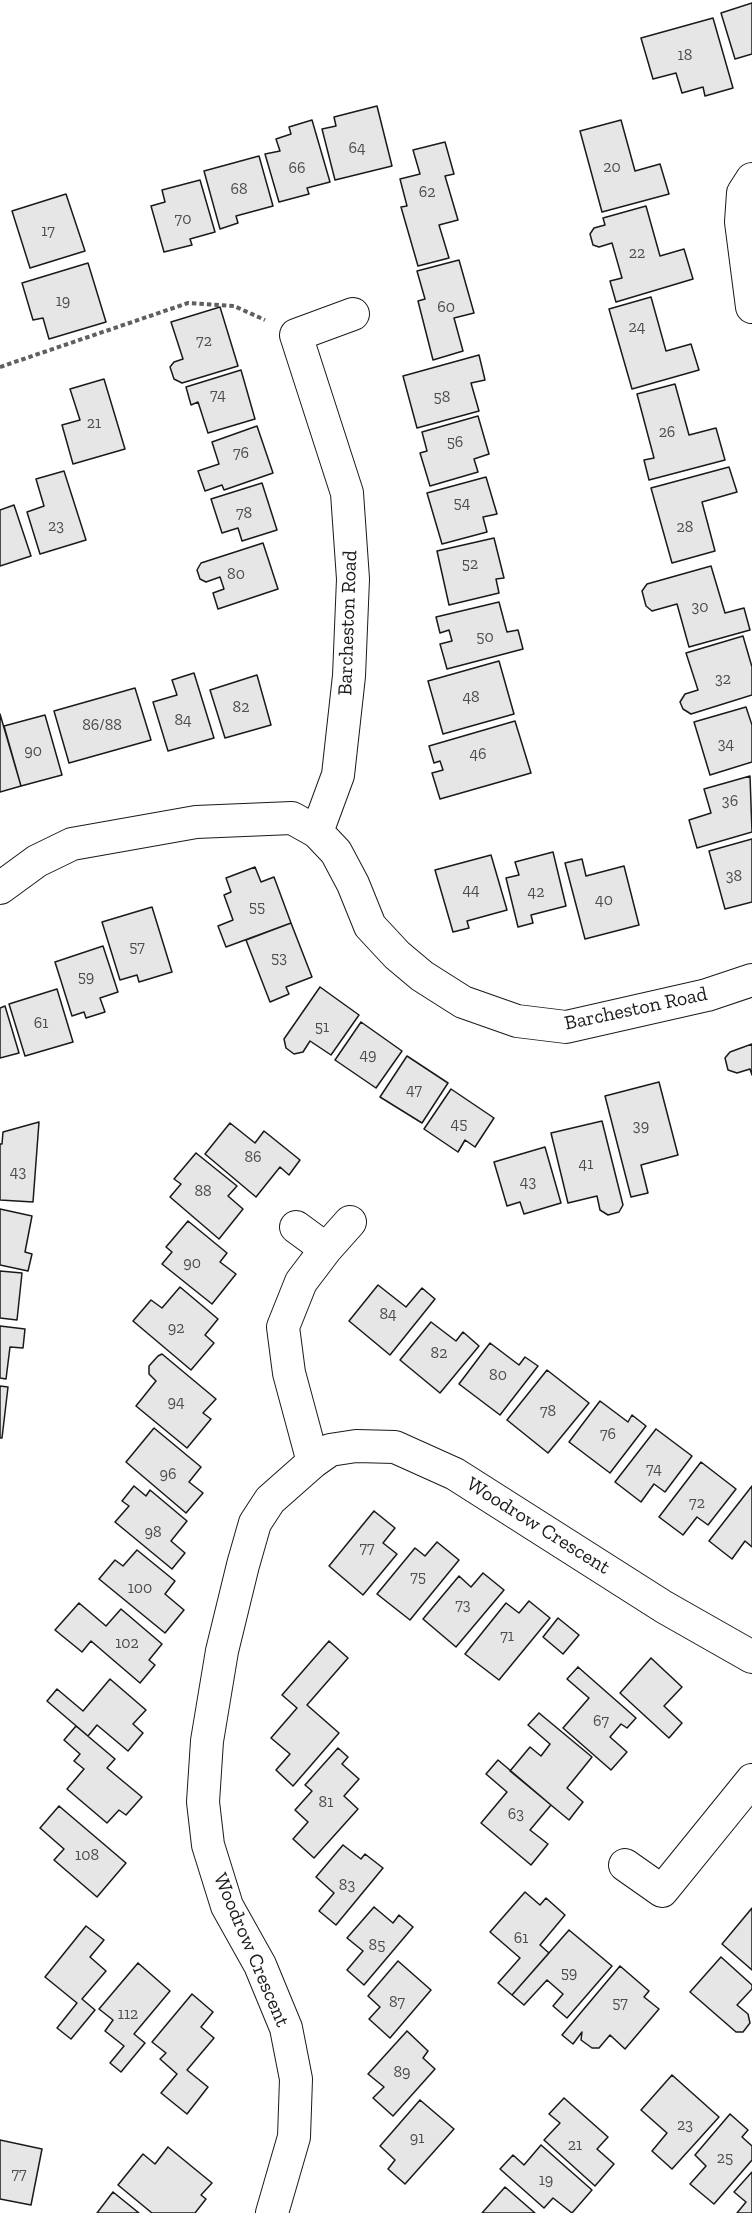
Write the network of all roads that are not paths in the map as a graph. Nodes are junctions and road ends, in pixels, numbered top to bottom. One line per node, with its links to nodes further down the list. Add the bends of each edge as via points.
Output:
1 (752, 179): 2 (street, via 743,193 741,222)
2 (752, 307)
3 (353, 314): 4 (street, Barcheston Road, via 296,335 347,493 353,579 349,676 338,775)
4 (317, 832): 5 (street, Barcheston Road, via 292,818 196,822 72,844 37,861); 6 (street, Barcheston Road, via 336,852 370,926 397,955 463,1002 517,1021 566,1027 707,995)
5 (0, 888)
6 (752, 980)
7 (350, 1222): 9 (street)
8 (296, 1227): 9 (street)
9 (326, 1249): 10 (street, via 301,1282 284,1327 289,1373)
10 (313, 1462): 11 (street, Woodrow Crescent, via 330,1450 395,1447 455,1474 664,1607); 14 (street, Woodrow Crescent, via 270,1500 255,1523 222,1651 207,1741 203,1802 208,1845 227,1906 260,1965 286,2028 296,2079 294,2137)
11 (752, 1657)
12 (752, 1780): 13 (street, via 662,1891)
13 (625, 1865)
14 (272, 2213)

